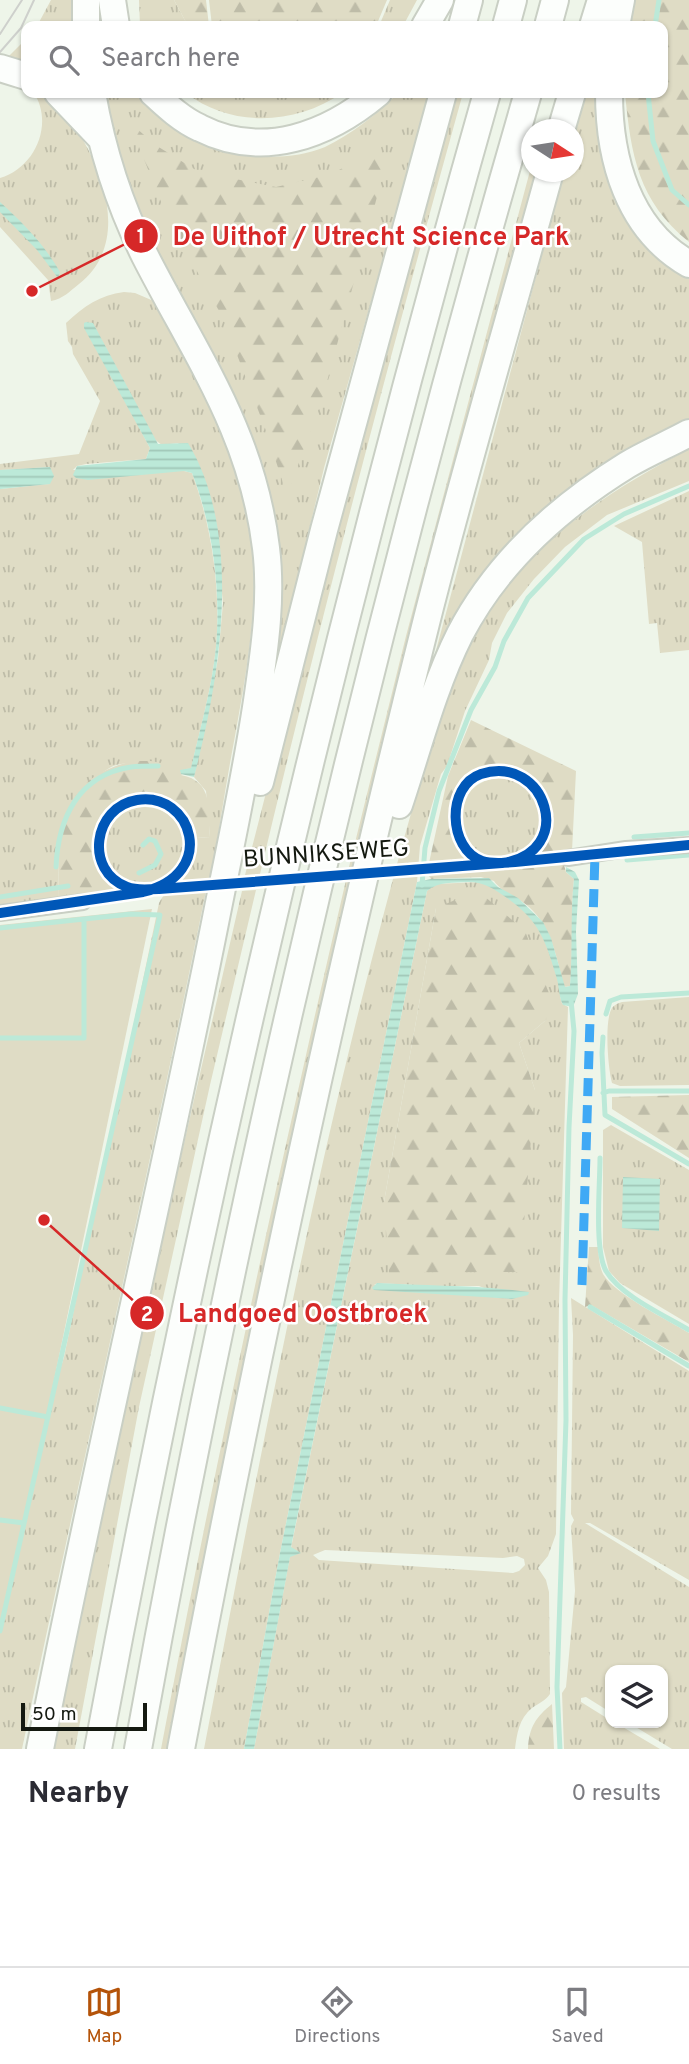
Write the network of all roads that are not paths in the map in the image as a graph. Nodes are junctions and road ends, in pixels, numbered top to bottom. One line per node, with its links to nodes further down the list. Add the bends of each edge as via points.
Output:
1 (86, 0): 9 (highway)
2 (112, 0): 10 (highway)
3 (440, 0): 11 (highway)
4 (469, 0): 12 (highway)
5 (513, 0): 13 (highway)
6 (555, 0): 14 (highway)
7 (601, 0): 15 (highway)
8 (621, 0): 16 (highway)
9 (86, 21)
10 (115, 21)
11 (428, 21)
12 (463, 21)
13 (507, 21)
14 (549, 21)
15 (595, 21)
16 (617, 21)
17 (0, 68): 18 (highway)
18 (21, 74)
19 (63, 98): 29 (highway)
20 (93, 98): 29 (highway)
21 (159, 98): 22 (highway, via 201,129 237,140 275,142 329,126)
22 (371, 98)
23 (442, 98): 38 (highway, via 324,530)
24 (486, 98): 40 (highway, via 360,561 262,961 164,1407)
25 (527, 98): 41 (highway, via 465,312 311,923 203,1409)
26 (571, 98): 28 (highway)
27 (609, 98): 31 (highway, via 615,157 639,219)
28 (564, 119)
29 (99, 136): 38 (highway, via 145,256 222,398 243,449 260,501 267,554 262,671)
30 (547, 182): 37 (highway, via 428,619)
31 (689, 264)
32 (689, 433): 37 (highway, via 627,466 547,523 480,601 461,634 422,729)
33 (689, 845): 34 (street)
34 (568, 858)
35 (83, 902): 36 (street)
36 (0, 913)
37 (337, 996): 42 (highway, via 279,1253)
38 (177, 1117): 39 (highway)
39 (40, 1749)
40 (98, 1749)
41 (138, 1749)
42 (181, 1749)

